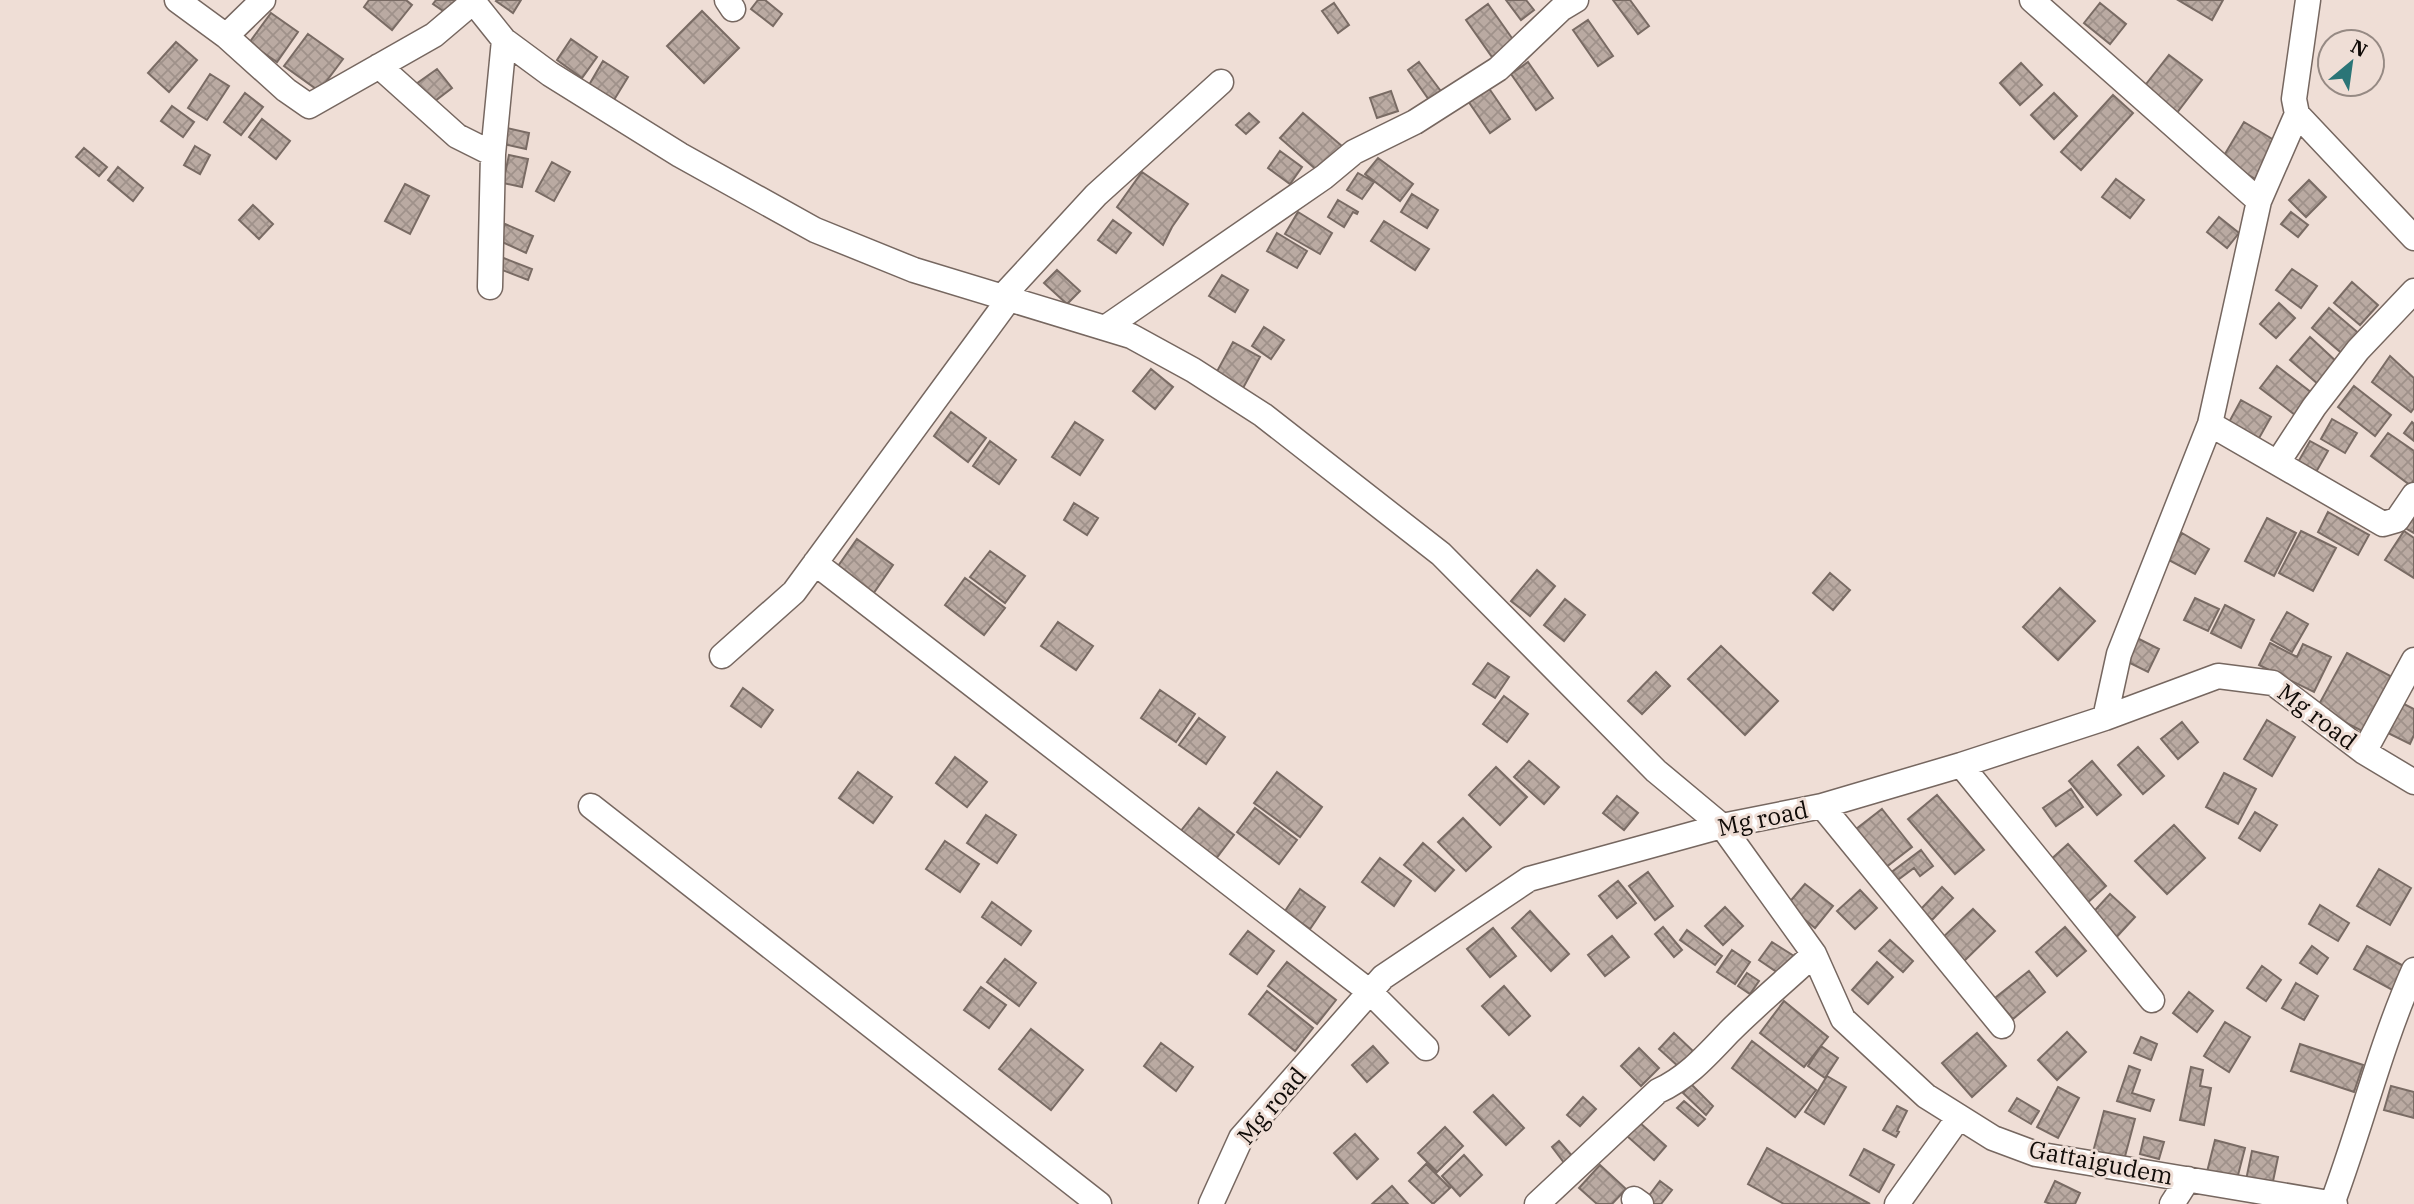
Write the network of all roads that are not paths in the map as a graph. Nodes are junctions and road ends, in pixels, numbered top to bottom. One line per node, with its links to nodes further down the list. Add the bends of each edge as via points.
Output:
1 (177, 0): 7 (street)
2 (263, 0): 7 (street)
3 (1576, 0): 18 (street, via 1498,69 1415,122 1354,152)
4 (2032, 0): 13 (street)
5 (2308, 0): 11 (street, via 2294,99)
6 (473, 1): 8 (street, Gattaigudem); 9 (street, via 434,34)
7 (226, 36): 9 (street, via 309,106)
8 (504, 40): 12 (street); 17 (street, Gattaigudem, via 680,155 815,230 914,270)
9 (379, 66): 12 (street, via 457,136)
10 (1221, 82): 17 (street, via 1096,195)
11 (2297, 114): 13 (street); 14 (street)
12 (493, 154): 15 (street)
13 (2259, 201): 19 (street)
14 (2414, 238)
15 (490, 287)
16 (2414, 291): 20 (street, via 2358,350)
17 (1005, 298): 18 (street, Gattaigudem); 22 (street)
18 (1105, 328): 31 (street, Gattaigudem, via 1131,336 1193,370 1263,415 1441,554 1656,771)
19 (2210, 424): 20 (street); 25 (street, via 2119,654)
20 (2278, 462): 21 (street, via 2383,524 2397,520)
21 (2414, 495)
22 (815, 564): 23 (street, via 794,592); 34 (street)
23 (722, 656)
24 (2414, 660): 26 (street)
25 (2105, 718): 26 (street, Mg road, via 2218,676 2273,683); 27 (street, Mg road)
26 (2364, 752): 28 (street, Mg road)
27 (1961, 765): 30 (street, Mg road); 35 (street)
28 (2414, 782)
29 (592, 806): 40 (street)
30 (1822, 806): 31 (street, Mg road); 36 (street)
31 (1722, 826): 32 (street, Gattaigudem); 34 (street, Mg road, via 1529,879 1384,977)
32 (1814, 954): 38 (street, Gattaigudem, via 1843,1019 1926,1096); 42 (street, via 1701,1063 1658,1091)
33 (2414, 970): 45 (street, via 2378,1063)
34 (1370, 992): 37 (street); 41 (street, Mg road, via 1241,1138)
35 (2152, 1000)
36 (2003, 1026)
37 (1426, 1048)
38 (1959, 1116): 39 (street, Gattaigudem, via 1993,1138 2036,1153); 43 (street)
39 (2188, 1179): 44 (street); 45 (street, Gattaigudem)
40 (1099, 1204)
41 (1211, 1204)
42 (1537, 1204)
43 (1896, 1204)
44 (2172, 1204)
45 (2333, 1204)

